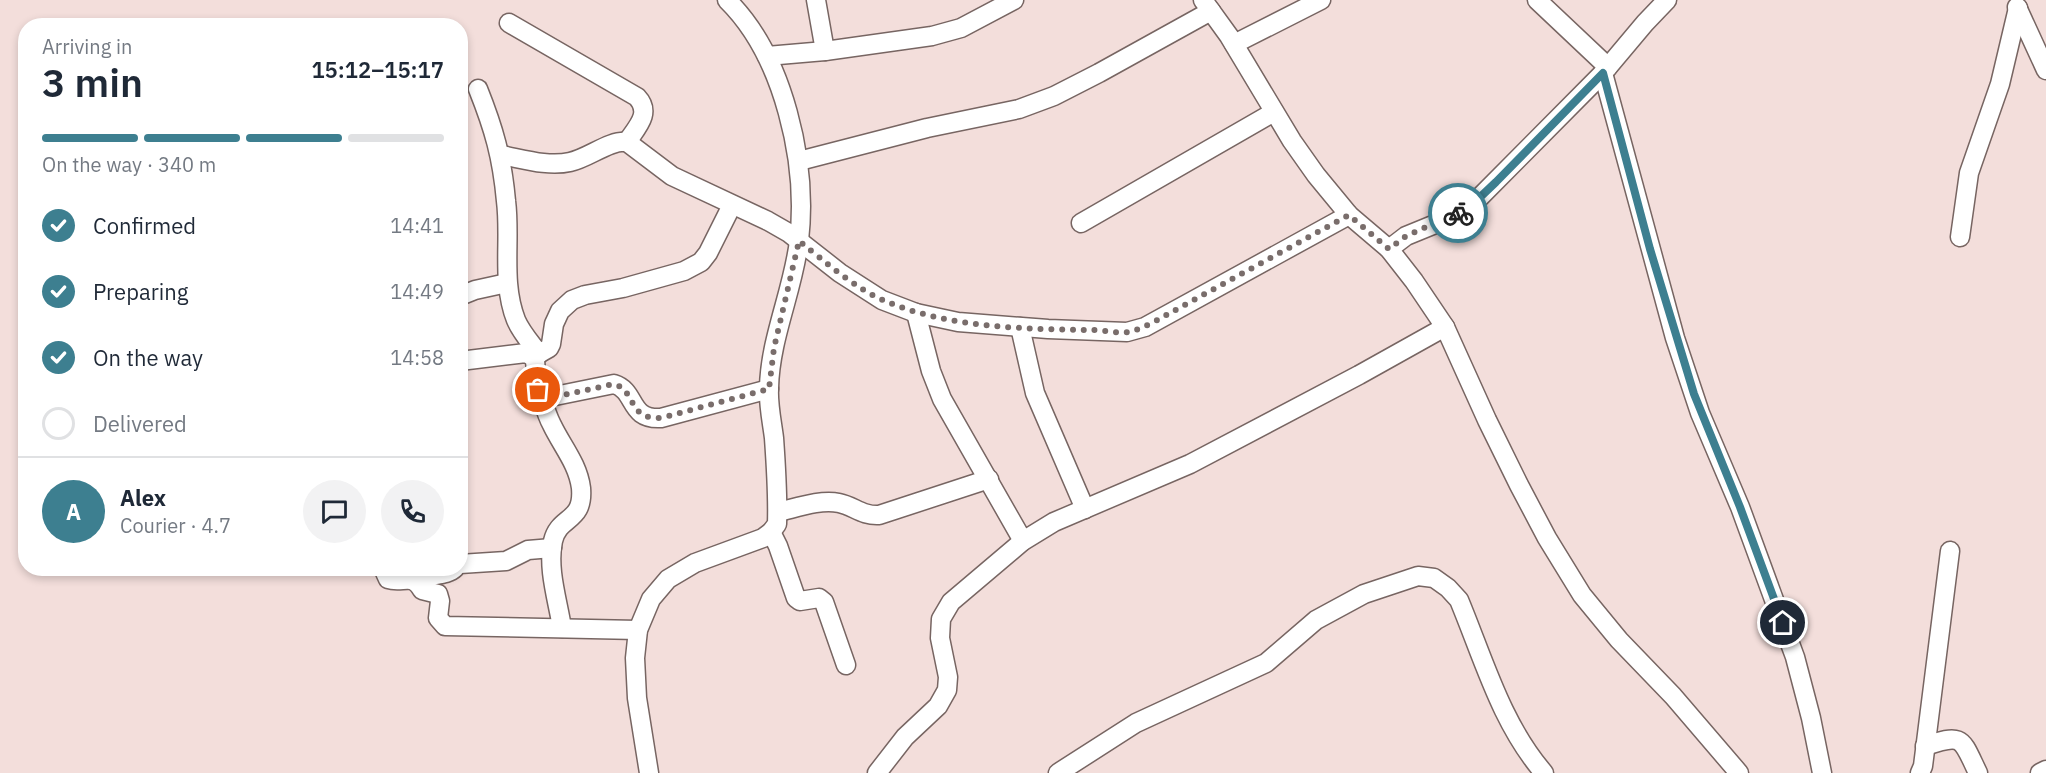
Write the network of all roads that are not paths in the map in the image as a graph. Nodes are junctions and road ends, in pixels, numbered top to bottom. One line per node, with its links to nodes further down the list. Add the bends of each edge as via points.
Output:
1 (727, 0): 12 (street, via 743,16)
2 (816, 0): 11 (street)
3 (1014, 0): 11 (street, via 962,28)
4 (1321, 0): 10 (street)
5 (1537, 0): 13 (street)
6 (1667, 0): 13 (street)
7 (2016, 4): 14 (street); 23 (street, via 2000,84 1969,172)
8 (1207, 6): 10 (street); 19 (street, via 1100,73 1054,96)
9 (509, 23): 17 (street, via 637,97 645,112)
10 (1234, 44): 16 (street)
11 (825, 51): 12 (street)
12 (767, 56): 19 (street)
13 (1606, 70): 25 (street, via 1475,202 1450,218 1406,236); 56 (street, via 1675,338 1700,413 1796,657)
14 (2046, 70)
15 (478, 89): 18 (street)
16 (1274, 112): 21 (street, via 1316,175); 22 (street)
17 (627, 142): 18 (street, via 620,141 569,163); 20 (street, via 672,176)
18 (501, 155): 26 (street, via 507,203)
19 (799, 161): 24 (street)
20 (732, 205): 24 (street); 31 (street, via 701,262 684,271 572,300 560,310 549,348)
21 (1349, 215): 25 (street); 29 (street, via 1144,327 1127,332)
22 (1081, 223)
23 (1960, 237)
24 (799, 241): 28 (street, via 882,300); 33 (street, via 774,348)
25 (1389, 249): 30 (street)
26 (507, 284): 27 (street); 31 (street, via 516,321)
27 (468, 293)
28 (916, 313): 29 (street, via 958,322); 35 (street, via 942,399)
29 (1020, 327): 36 (street, via 1035,393)
30 (1445, 327): 36 (street, via 1190,464); 55 (street, via 1519,485 1582,595)
31 (536, 355): 32 (street); 34 (street)
32 (468, 360)
33 (769, 389): 34 (street, via 649,419 639,414 625,391 614,384 550,398); 37 (street)
34 (541, 395): 40 (street, via 581,489 576,514 557,530)
35 (989, 479): 37 (street, via 879,515 869,516 837,503); 39 (street)
36 (1084, 509): 39 (street)
37 (778, 512): 38 (street, via 777,524)
38 (771, 532): 47 (street, via 695,563 668,579 651,598); 48 (street, via 796,598 819,598 824,602)
39 (1023, 541): 52 (street, via 951,602 941,619 940,638 947,690 938,706)
40 (552, 548): 42 (street, via 528,550 497,563); 46 (street)
41 (1950, 551): 49 (street)
42 (468, 564)
43 (387, 576): 45 (street, via 392,581)
44 (428, 576): 45 (street)
45 (416, 581): 46 (street, via 426,593 440,597 438,618 445,626)
46 (562, 628): 47 (street)
47 (638, 630): 51 (street, via 637,698)
48 (846, 665)
49 (1925, 746): 57 (street); 58 (street, via 1957,739)
50 (2046, 770): 59 (street)
51 (649, 773)
52 (877, 773)
53 (1058, 773): 54 (street, via 1136,723 1266,663 1316,620 1335,609 1364,594 1418,576 1434,578 1458,600 1498,702)
54 (1544, 773)
55 (1739, 773)
56 (1822, 773)
57 (1920, 773)
58 (1978, 773)
59 (2040, 773)

